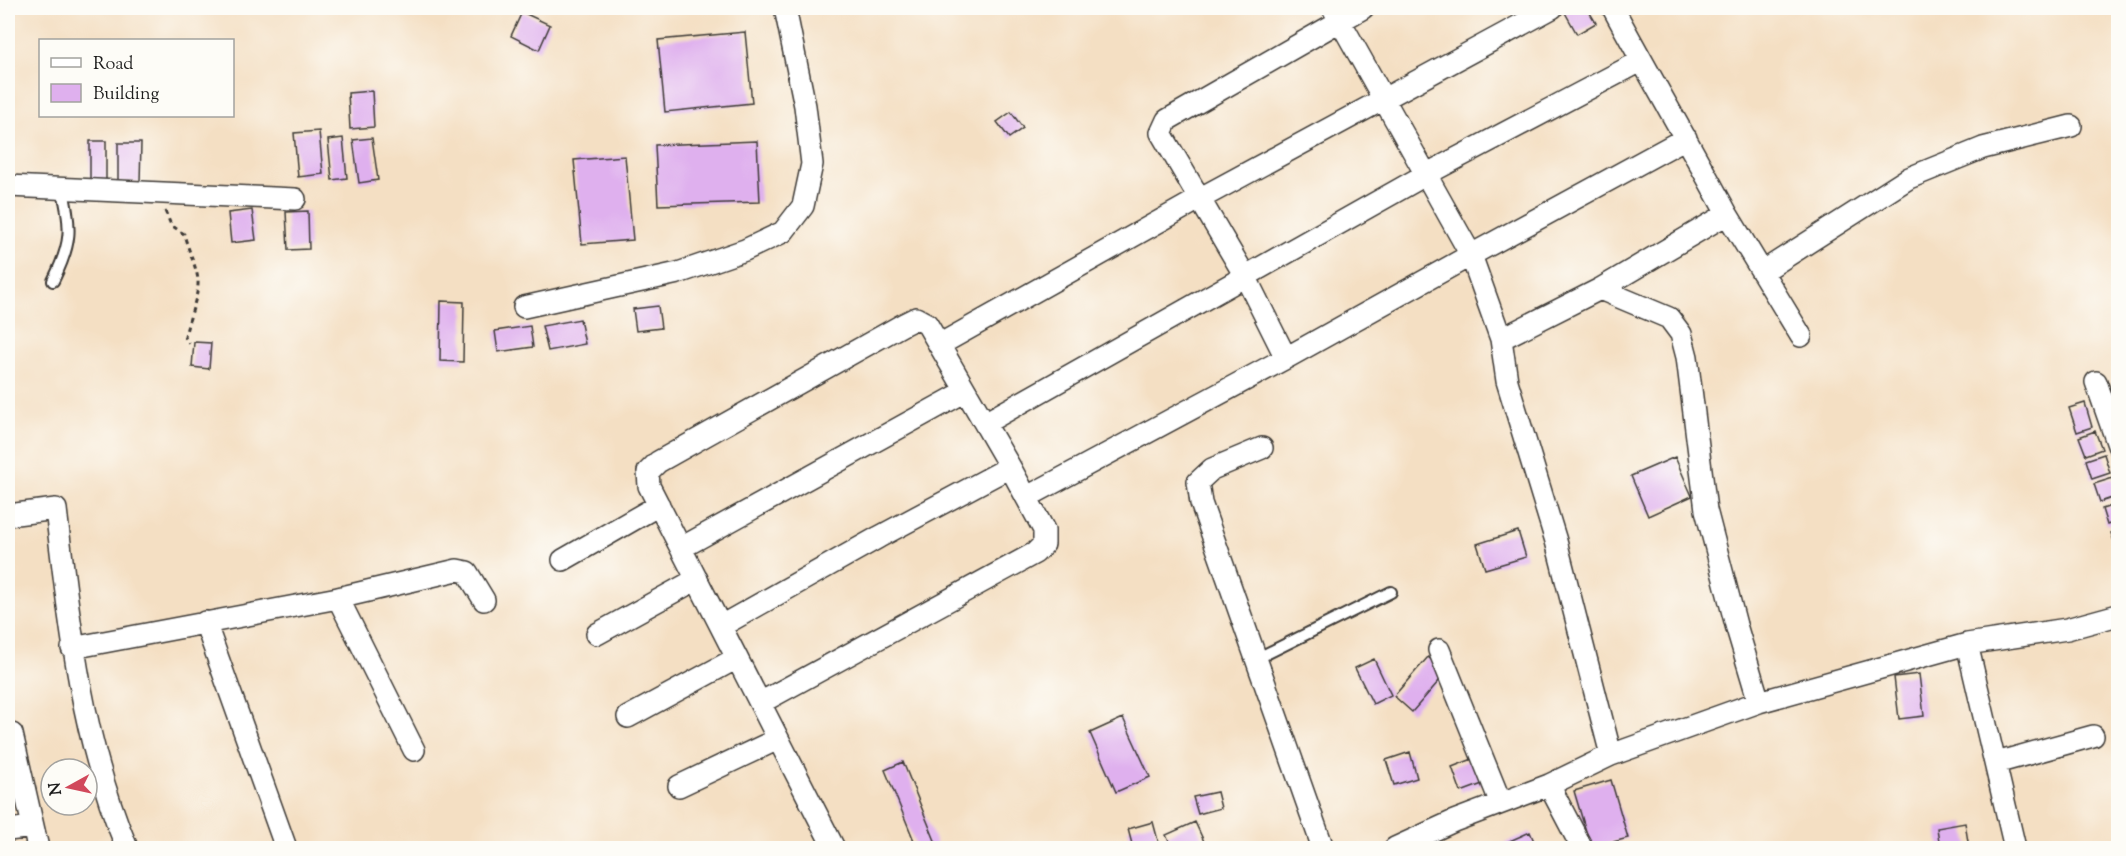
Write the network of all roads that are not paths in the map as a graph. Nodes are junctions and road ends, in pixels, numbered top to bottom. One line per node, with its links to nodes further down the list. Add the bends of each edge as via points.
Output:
1 (785, 8): 21 (street, via 812,164 803,206 783,232 678,273)
2 (1363, 8): 5 (street)
3 (1552, 8): 7 (street)
4 (1613, 8): 6 (street)
5 (1337, 14): 7 (street); 14 (street, via 1167,120 1161,133)
6 (1641, 61): 9 (street); 10 (street)
7 (1383, 99): 10 (street); 14 (street)
8 (2071, 126): 17 (street, via 1983,148 1909,178)
9 (1686, 138): 15 (street); 16 (street)
10 (1425, 175): 16 (street); 18 (street)
11 (8, 186): 12 (street)
12 (62, 187): 13 (street); 19 (lane, via 70,220 66,254)
13 (295, 198)
14 (1199, 199): 18 (street); 24 (street)
15 (1727, 214): 17 (street); 20 (street)
16 (1471, 255): 23 (street); 25 (street)
17 (1762, 272): 22 (street)
18 (1245, 276): 25 (street); 28 (street)
19 (53, 281)
20 (1600, 289): 23 (street); 50 (street, via 1668,318 1680,334 1687,357 1706,510)
21 (524, 307)
22 (1801, 336)
23 (1501, 339): 57 (street, via 1507,381 1556,541)
24 (939, 345): 27 (street); 33 (street, via 927,324 916,318 657,462 648,472 649,486)
25 (1286, 358): 32 (street)
26 (2096, 382): 29 (street)
27 (966, 391): 28 (street); 35 (street)
28 (986, 423): 31 (street)
29 (2118, 445)
30 (1262, 448): 49 (street, via 1212,469 1198,482 1201,504)
31 (1010, 467): 32 (street); 43 (street)
32 (1027, 497): 51 (street, via 1044,530 1044,543 1035,553)
33 (659, 505): 35 (street); 36 (street)
34 (8, 515): 46 (street, via 56,508)
35 (681, 548): 37 (street)
36 (563, 560)
37 (697, 579): 43 (street); 44 (street)
38 (1391, 592): 49 (lane)
39 (338, 598): 40 (street, via 457,570 467,572); 42 (street); 56 (street)
40 (484, 600)
41 (2118, 615): 45 (street, via 2067,629)
42 (205, 622): 46 (street); 66 (street)
43 (721, 626): 48 (street)
44 (597, 634)
45 (1967, 644): 50 (street); 58 (street)
46 (72, 648): 65 (street, via 109,806)
47 (1439, 650): 61 (street)
48 (737, 657): 51 (street); 52 (street)
49 (1256, 659): 68 (street)
50 (1759, 702): 57 (street)
51 (760, 703): 55 (street)
52 (628, 717)
53 (10, 735): 62 (street)
54 (2093, 736): 58 (street)
55 (778, 739): 60 (street); 67 (street)
56 (414, 750)
57 (1611, 755): 59 (street)
58 (1995, 763): 71 (street)
59 (1549, 784): 61 (street); 70 (street)
60 (679, 786)
61 (1500, 801): 69 (street)
62 (33, 827): 63 (street); 64 (street)
63 (8, 830)
64 (38, 849)
65 (127, 849)
66 (286, 849)
67 (834, 849)
68 (1323, 849)
69 (1395, 849)
70 (1582, 849)
71 (2015, 849)

